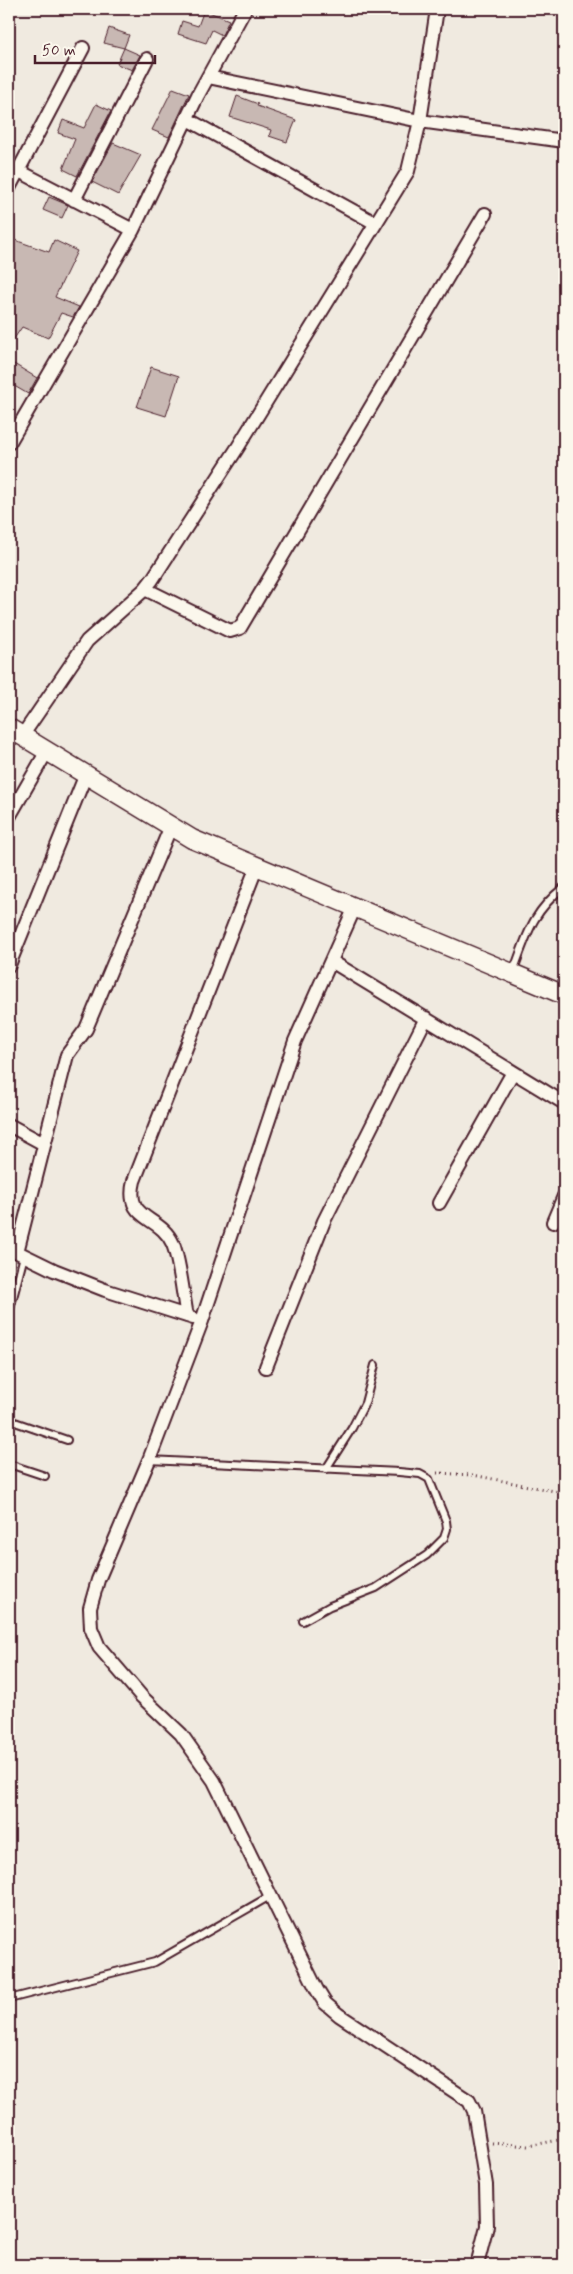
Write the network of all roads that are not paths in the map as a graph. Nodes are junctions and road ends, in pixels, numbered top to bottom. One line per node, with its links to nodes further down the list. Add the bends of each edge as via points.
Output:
1 (245, 9): 5 (street)
2 (437, 9): 7 (street)
3 (83, 48): 9 (street)
4 (147, 59): 11 (street)
5 (208, 76): 6 (street); 7 (street)
6 (187, 119): 13 (street); 14 (street)
7 (420, 121): 8 (street); 13 (street, via 408,171)
8 (564, 141)
9 (17, 170): 10 (street); 11 (street)
10 (9, 188)
11 (74, 200): 14 (street)
12 (485, 214): 16 (street, via 240,628 230,631)
13 (375, 222): 16 (street, via 238,447)
14 (133, 230): 15 (street)
15 (9, 443)
16 (145, 589): 17 (street, via 100,627)
17 (15, 732): 18 (main road)
18 (47, 751): 19 (main road); 20 (street)
19 (86, 774): 21 (main road); 26 (street)
20 (9, 817)
21 (171, 826): 22 (main road); 33 (street, via 86,1029 67,1055)
22 (257, 866): 24 (main road); 39 (street, via 131,1195 133,1206 173,1244)
23 (564, 887): 27 (lane, via 541,907)
24 (355, 907): 25 (street); 27 (main road)
25 (331, 960): 29 (street); 40 (street, via 295,1041)
26 (9, 965)
27 (512, 973): 28 (main road)
28 (564, 995)
29 (426, 1018): 30 (street); 42 (street, via 324,1221)
30 (513, 1072): 31 (street); 35 (street)
31 (564, 1103)
32 (9, 1125): 33 (street)
33 (44, 1144): 37 (street)
34 (564, 1196): 36 (street)
35 (439, 1203)
36 (553, 1222)
37 (17, 1252): 38 (lane); 39 (street, via 105,1290)
38 (9, 1313)
39 (187, 1316): 40 (street)
40 (202, 1321): 45 (street)
41 (375, 1365): 47 (lane, via 365,1403)
42 (266, 1367)
43 (9, 1421): 44 (lane)
44 (67, 1440)
45 (149, 1460): 47 (lane); 50 (street, via 98,1580 90,1608 91,1628 99,1647 142,1698 181,1734 214,1781)
46 (9, 1464): 48 (lane)
47 (326, 1469): 49 (lane, via 426,1476 447,1529 444,1538 427,1555 376,1588 330,1606)
48 (45, 1476)
49 (303, 1621)
50 (270, 1896): 51 (lane, via 155,1962); 52 (street, via 325,2002 469,2101 474,2111 486,2185 487,2226)
51 (9, 1999)
52 (478, 2265)

